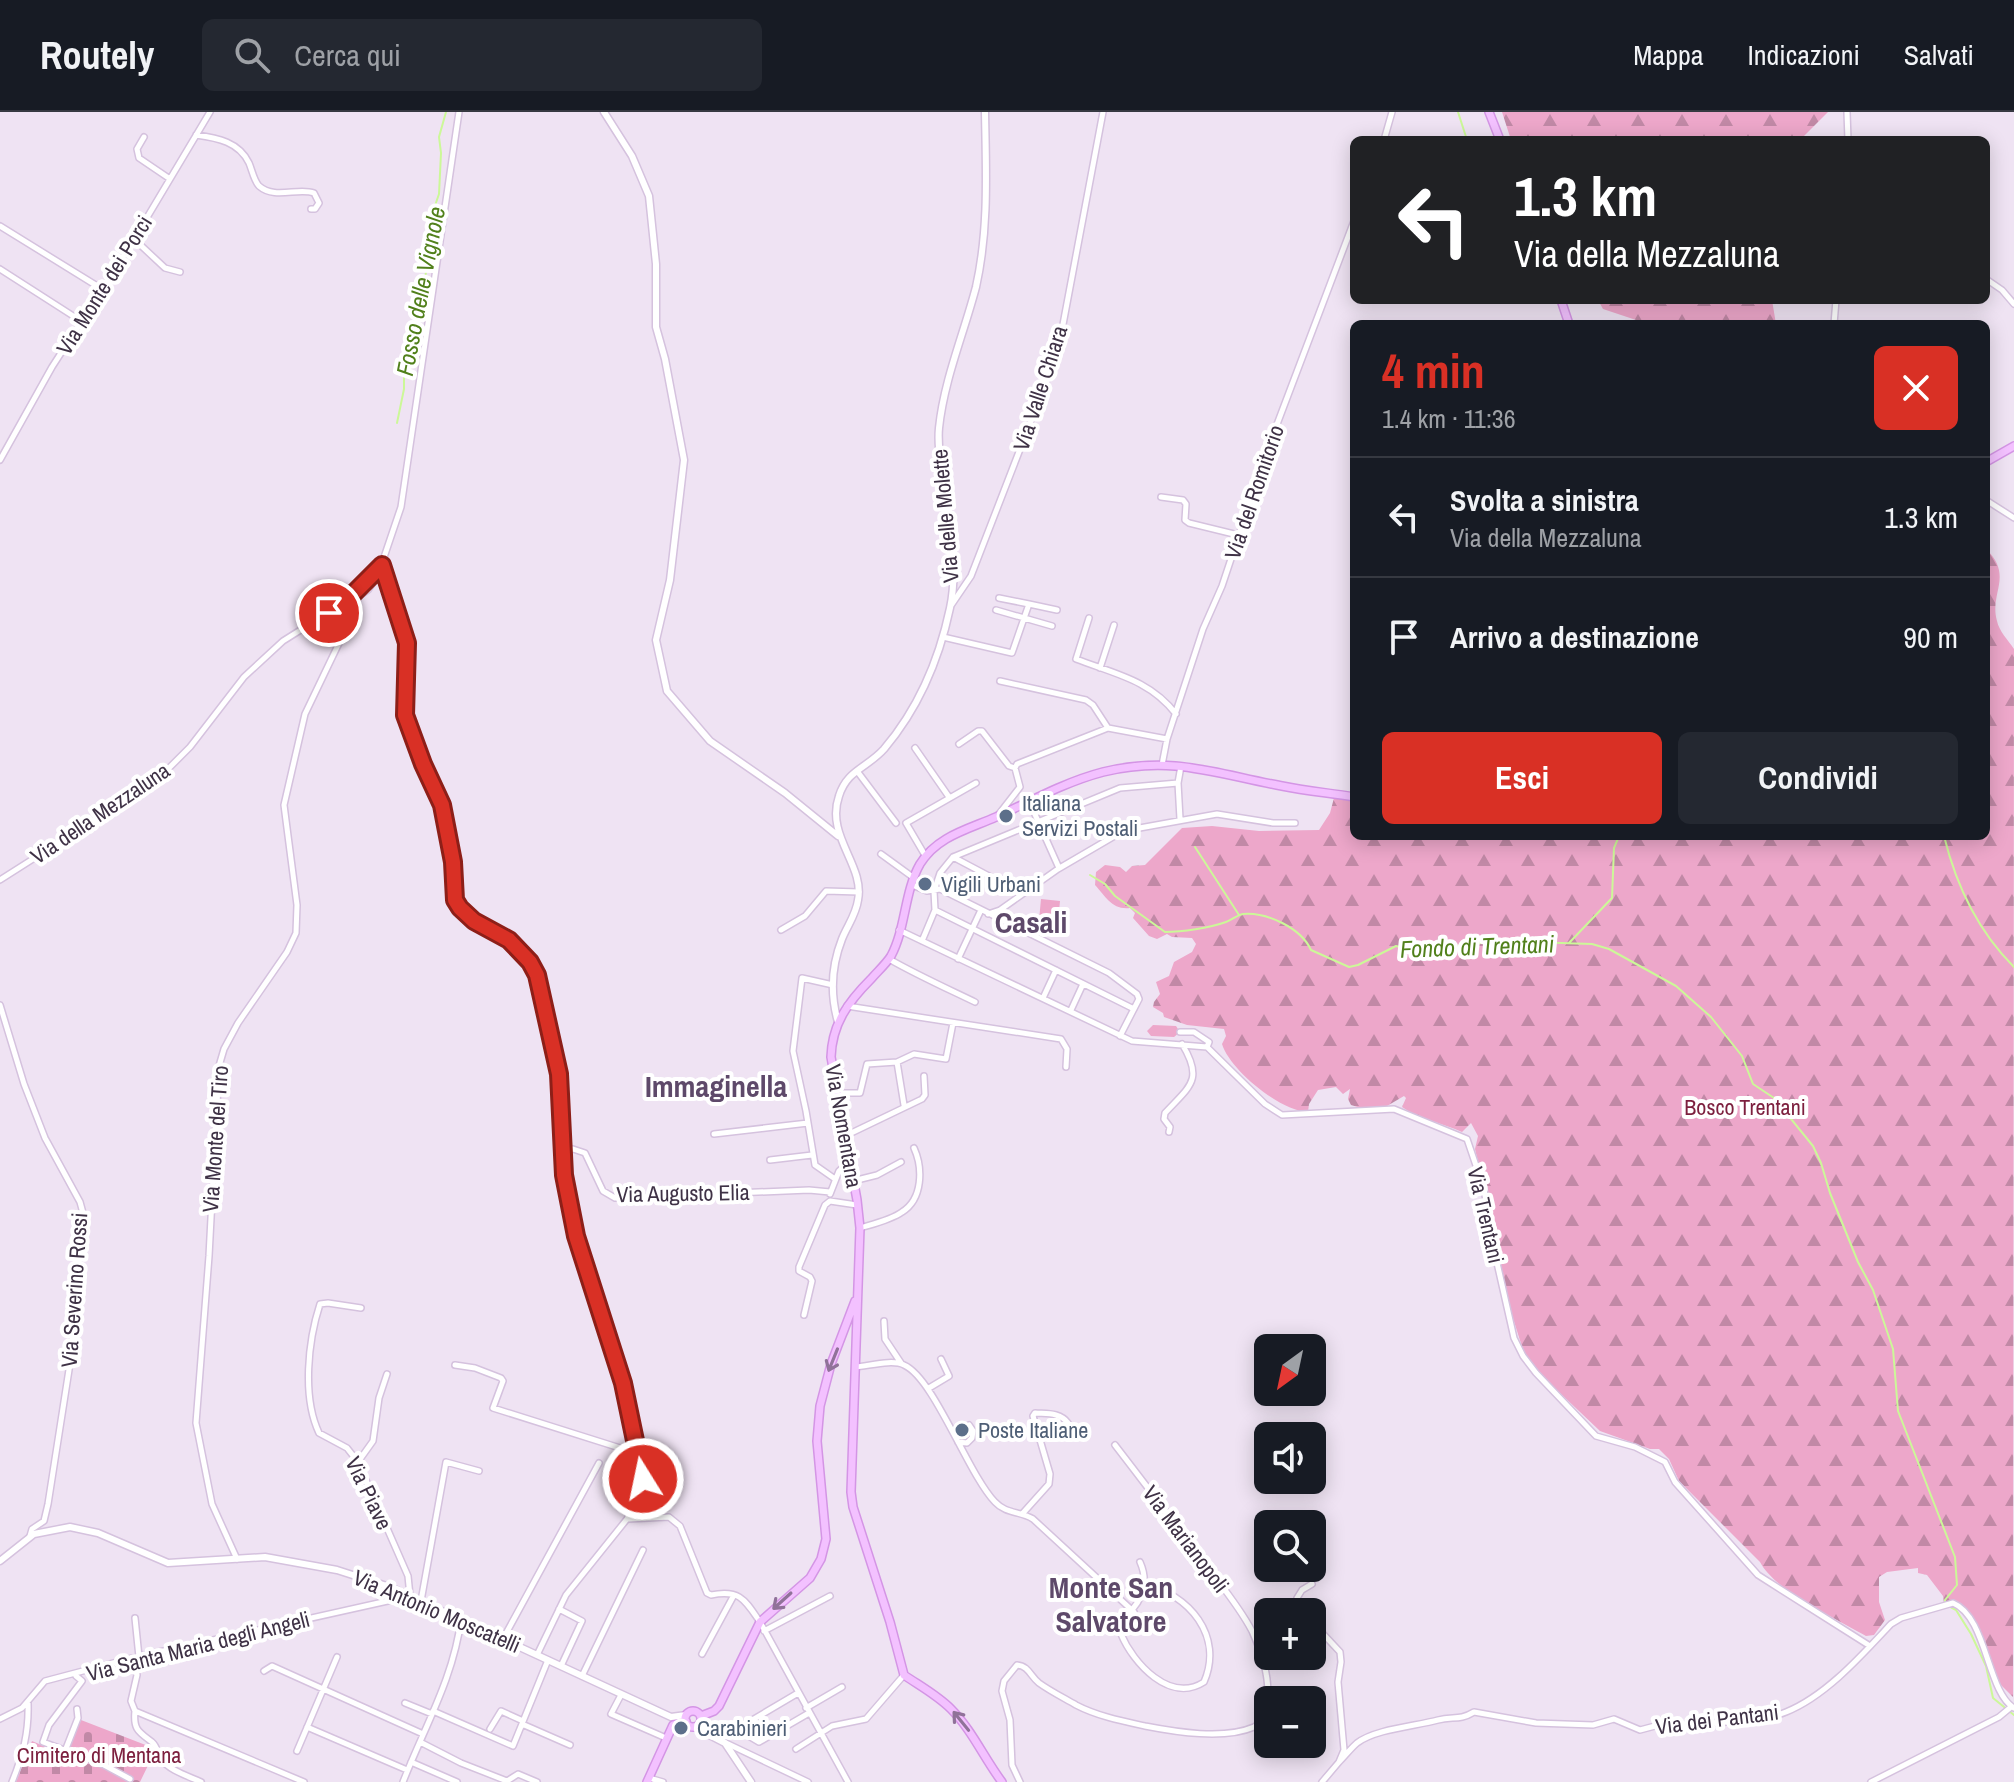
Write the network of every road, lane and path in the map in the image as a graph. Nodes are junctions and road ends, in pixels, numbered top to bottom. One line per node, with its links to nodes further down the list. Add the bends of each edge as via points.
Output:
1 (210, 112): 9 (street, Via Monte dei Porci)
2 (459, 112): 32 (street, Via della Mezzaluna, via 408,475)
3 (604, 112): 64 (street, via 649,196 656,327 685,463 670,580 656,640 667,691 710,741)
4 (985, 112): 35 (street, Via delle Molette, via 984,237 939,428 952,556)
5 (1103, 112): 35 (street, Via Valle Chiara, via 1058,351 971,576)
6 (1392, 112): 10 (street)
7 (1489, 112): 11 (main road)
8 (1847, 112): 12 (street)
9 (196, 135): 14 (street, Via Monte dei Porci); 15 (street, via 239,149 263,188 314,193 319,203)
10 (1385, 136)
11 (1498, 136)
12 (1848, 136)
13 (144, 137): 14 (street, via 137,149 139,158)
14 (170, 179): 18 (street, Via Monte dei Porci)
15 (311, 209)
16 (0, 226): 22 (street)
17 (1350, 232): 31 (street, Via del Romitorio)
18 (134, 239): 20 (street, via 165,268); 22 (street, Via Monte dei Porci)
19 (0, 269): 24 (street)
20 (180, 272)
21 (1990, 282): 23 (street)
22 (102, 289): 24 (street, Via Monte dei Porci)
23 (2014, 304)
24 (81, 321): 26 (street, Via Monte dei Porci)
25 (2014, 446): 27 (main road)
26 (0, 460)
27 (1990, 460)
28 (1161, 497): 31 (street, via 1183,500 1189,523)
29 (1990, 503): 30 (street)
30 (2014, 518)
31 (1238, 535): 45 (street, Via del Romitorio)
32 (382, 565): 69 (street, Via della Mezzaluna, via 345,602 283,641 244,677 166,771); 107 (street, via 407,643 405,715 442,805 454,895 464,913 506,937 536,970 559,1074); 140 (street, Via Monte del Tiro, via 359,596 305,714 284,801 297,905 295,937 238,1023 219,1066 196,1429 212,1504)
33 (999, 598): 34 (street)
34 (1029, 604): 37 (street); 38 (street)
35 (951, 605): 42 (street, Via delle Molette)
36 (996, 610): 38 (street)
37 (1057, 610)
38 (1025, 618): 41 (street); 42 (street, via 1011,653)
39 (1089, 618): 43 (street, via 1076,659)
40 (1114, 625): 43 (street)
41 (1052, 626)
42 (943, 637): 53 (street, Via delle Molette, via 910,714 884,749)
43 (1100, 668): 45 (street, via 1162,696)
44 (1000, 681): 46 (street, via 1086,700)
45 (1176, 714): 47 (street, Via del Romitorio)
46 (1108, 728): 47 (street); 52 (street)
47 (1167, 739): 50 (street, Via del Romitorio)
48 (959, 744): 52 (street, via 982,731)
49 (915, 748): 57 (street)
50 (1162, 765): 51 (main road, Via Nomentana); 58 (main road, Via Nomentana, via 1104,772)
51 (1181, 765): 55 (street); 56 (main road, Via Nomentana)
52 (1015, 768): 59 (street, via 1020,787)
53 (857, 771): 62 (street); 64 (street, Via delle Molette, via 844,782 837,799)
54 (976, 783): 57 (street)
55 (1178, 783): 60 (street); 61 (street, via 1120,788)
56 (1350, 796)
57 (949, 797): 66 (street, via 906,823)
58 (1029, 801): 59 (main road, Via Nomentana); 61 (street)
59 (998, 816): 66 (main road, Via Nomentana, via 949,836)
60 (1180, 819): 63 (street, via 1217,814); 68 (street, via 1123,831)
61 (1038, 821): 67 (street); 68 (street)
62 (896, 823)
63 (1295, 823)
64 (839, 836): 72 (street, Via delle Molette)
65 (881, 854): 70 (street)
66 (926, 857): 70 (main road, Via Nomentana)
67 (953, 857): 71 (street); 73 (street)
68 (1059, 868): 73 (street)
69 (0, 880)
70 (913, 881): 71 (street); 78 (main road, Via Nomentana)
71 (934, 891): 74 (street); 75 (street, via 940,889)
72 (860, 892): 77 (street, via 826,891 805,916); 84 (street, via 834,965)
73 (1021, 893): 75 (street, via 1000,910)
74 (935, 910): 76 (street); 79 (street)
75 (985, 912): 76 (street); 89 (street, via 1109,973 1137,994)
76 (973, 928): 81 (street); 82 (street)
77 (781, 930)
78 (899, 930): 79 (street); 80 (main road, Via Nomentana)
79 (922, 941): 81 (street)
80 (889, 959): 86 (street); 88 (main road, Via Nomentana)
81 (958, 959): 85 (street)
82 (1056, 970): 83 (street); 85 (street)
83 (1083, 984): 89 (street); 90 (street)
84 (833, 985): 91 (street); 102 (street, via 802,978 793,1042)
85 (1043, 998): 90 (street)
86 (975, 1002)
87 (0, 1005): 138 (street, Via Severino Rossi, via 47,1142 83,1213 72,1351 50,1491 45,1519)
88 (847, 1006): 91 (main road, Via Nomentana); 92 (street)
89 (1134, 1009): 94 (street)
90 (1071, 1010): 94 (street)
91 (838, 1022): 100 (main road, Via Nomentana, via 832,1040)
92 (953, 1023): 97 (street, via 946,1059 914,1054); 98 (street, via 1061,1039 1067,1049)
93 (1180, 1032): 96 (street, via 1194,1032 1209,1042)
94 (1120, 1036): 95 (street)
95 (1182, 1044): 96 (street); 103 (street, via 1194,1078 1165,1113)
96 (1207, 1047): 157 (street, Via Trentani, via 1282,1115 1394,1109 1467,1139 1484,1189 1514,1338 1536,1373 1596,1436 1665,1462 1675,1482 1758,1575)
97 (897, 1062): 100 (street, via 867,1064 860,1093); 101 (street)
98 (1066, 1067)
99 (924, 1076): 101 (street, via 925,1095)
100 (836, 1093): 105 (main road, Via Nomentana)
101 (904, 1105): 105 (street)
102 (808, 1123): 104 (street); 108 (street)
103 (1169, 1132)
104 (714, 1134)
105 (844, 1137): 110 (main road, Via Nomentana)
106 (914, 1148): 117 (street, via 920,1174 910,1204 903,1212)
107 (563, 1151): 114 (street, Via Augusto Elia, via 585,1153 603,1191 615,1198); 132 (street, via 576,1236)
108 (812, 1155): 109 (street); 112 (street, via 818,1169)
109 (770, 1160)
110 (849, 1162): 112 (street); 113 (main road, Via Nomentana)
111 (901, 1162): 113 (street)
112 (835, 1179): 114 (street)
113 (853, 1181): 116 (main road, Via Nomentana)
114 (830, 1192): 115 (street)
115 (829, 1202): 116 (street); 120 (street, via 799,1268 812,1281)
116 (857, 1205): 117 (main road, Via Nomentana)
117 (860, 1228): 118 (main road, Via Nomentana)
118 (859, 1287): 125 (main road, Via Nomentana); 154 (main road, one-way to 154, via 826,1378 817,1424 825,1548 810,1578)
119 (361, 1308): 133 (street, Via Piave, via 320,1304 307,1386 319,1433 347,1448)
120 (804, 1315)
121 (884, 1321): 123 (street, via 885,1339)
122 (941, 1359): 127 (street, via 949,1376)
123 (902, 1364): 125 (street); 127 (street)
124 (455, 1365): 132 (street, via 501,1378 493,1408)
125 (855, 1367): 166 (main road, Via Nomentana, via 852,1502)
126 (387, 1374): 133 (street, via 373,1441)
127 (928, 1388): 130 (street)
128 (1068, 1423): 136 (street, via 1055,1414 1033,1416 1049,1484)
129 (969, 1425): 130 (street, via 972,1438 962,1443)
130 (955, 1439): 136 (street, via 992,1500 1002,1509)
131 (1115, 1445): 214 (street, Via Marianopoli, via 1251,1630 1266,1676 1265,1712 1254,1727 1237,1731 1195,1734 1148,1726 1079,1707 1017,1665 1002,1691 1010,1720 1012,1765)
132 (640, 1454): 137 (street, via 642,1488)
133 (358, 1462): 146 (street, Via Piave, via 408,1576)
134 (599, 1463): 156 (street)
135 (479, 1471): 149 (street, via 446,1462)
136 (1023, 1513): 151 (street)
137 (627, 1519): 145 (street, via 675,1519 707,1593); 150 (street)
138 (30, 1536): 140 (street, Via Antonio Moscatelli, via 74,1527 168,1563); 141 (street, Via Antonio Moscatelli)
139 (643, 1550): 167 (street)
140 (237, 1559): 146 (street, Via Antonio Moscatelli, via 273,1558 337,1570)
141 (0, 1561)
142 (1140, 1562): 143 (street)
143 (1144, 1584): 151 (street); 151 (street, via 1180,1600 1206,1627 1209,1659 1204,1682 1196,1687 1167,1684 1145,1670 1121,1634)
144 (1312, 1584): 148 (street)
145 (734, 1595): 154 (street, via 744,1599); 158 (street)
146 (410, 1596): 149 (street, Via Antonio Moscatelli); 161 (street, Via Santa Maria degli Angeli)
147 (830, 1596): 154 (street)
148 (1297, 1598)
149 (421, 1601): 153 (street, Via Antonio Moscatelli)
150 (559, 1609): 159 (street); 163 (street, via 582,1621)
151 (1132, 1610)
152 (135, 1618): 161 (street)
153 (461, 1618): 156 (street, Via Antonio Moscatelli); 178 (street, via 458,1644)
154 (762, 1626): 170 (street); 179 (main road, via 719,1706)
155 (1326, 1637): 196 (street, via 1340,1652 1344,1750)
156 (503, 1639): 159 (street, Via Antonio Moscatelli)
157 (1870, 1646): 175 (street, Via dei Pantani, via 1901,1618 1956,1604 1979,1638); 196 (street, Via dei Pantani, via 1840,1677 1787,1712 1766,1717 1640,1730 1614,1719 1593,1725 1536,1723 1474,1712 1358,1742)
158 (702, 1654)
159 (537, 1655): 162 (street, Via Antonio Moscatelli)
160 (337, 1657): 169 (street)
161 (135, 1658): 165 (street, Via Santa Maria degli Angeli); 177 (street)
162 (548, 1660): 163 (street, Via Antonio Moscatelli); 182 (street)
163 (561, 1666): 167 (street, Via Antonio Moscatelli)
164 (264, 1671): 169 (street, via 272,1666)
165 (75, 1675): 172 (street, Via Santa Maria degli Angeli, via 45,1681); 193 (street, via 82,1681 49,1725 43,1742)
166 (904, 1675): 187 (street, via 866,1719 832,1726); 213 (main road, one-way to 166, via 952,1710)
167 (582, 1676): 171 (street, Via Antonio Moscatelli)
168 (842, 1687): 176 (street)
169 (323, 1691): 183 (street); 186 (street)
170 (798, 1693): 176 (street); 176 (street, via 737,1729 759,1742)
171 (621, 1695): 180 (street, Via Antonio Moscatelli, via 671,1717); 188 (street, via 611,1714)
172 (28, 1702): 181 (street, Via Santa Maria degli Angeli); 202 (street, via 29,1726)
173 (405, 1703): 178 (street)
174 (77, 1709): 193 (street)
175 (2010, 1709): 216 (street)
176 (807, 1710): 187 (street)
177 (135, 1711): 203 (street, via 141,1736 153,1743 162,1761); 204 (street)
178 (432, 1712): 182 (street, via 513,1746); 186 (street)
179 (701, 1716): 180 (main road, via 692,1711); 184 (main road)
180 (686, 1718): 184 (main road); 188 (main road, via 673,1725)
181 (0, 1719)
182 (522, 1723): 185 (street, via 501,1711); 191 (street)
183 (307, 1727): 194 (street); 197 (street)
184 (694, 1727): 190 (street)
185 (490, 1729)
186 (423, 1734): 189 (street)
187 (821, 1734): 192 (street); 212 (street)
188 (666, 1738): 200 (main road)
189 (420, 1742): 195 (street); 201 (street)
190 (725, 1743): 210 (street); 211 (street)
191 (570, 1745)
192 (796, 1749)
193 (65, 1751): 199 (street)
194 (297, 1751)
195 (411, 1762): 197 (street); 198 (street)
196 (1339, 1762): 215 (street, Via dei Pantani)
197 (407, 1770): 205 (street)
198 (440, 1774): 206 (street); 207 (street)
199 (130, 1779)
200 (648, 1780): 209 (street)
201 (507, 1781): 208 (street, via 518,1774)
202 (12, 1782)
203 (201, 1782)
204 (304, 1782)
205 (403, 1782)
206 (439, 1782)
207 (457, 1782)
208 (537, 1782)
209 (663, 1782)
210 (751, 1782)
211 (808, 1782)
212 (848, 1782)
213 (1002, 1782)
214 (1020, 1782)
215 (1322, 1782)
216 (1871, 1782)

